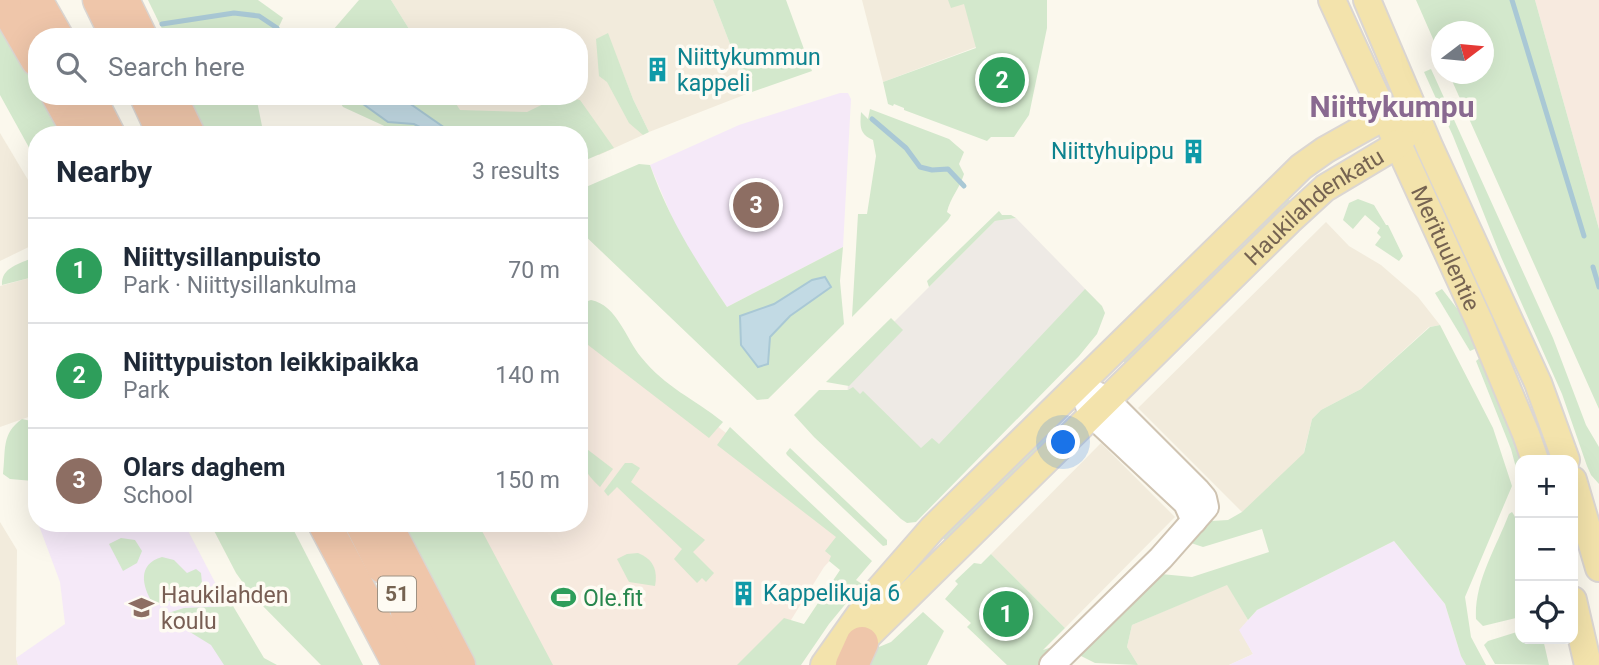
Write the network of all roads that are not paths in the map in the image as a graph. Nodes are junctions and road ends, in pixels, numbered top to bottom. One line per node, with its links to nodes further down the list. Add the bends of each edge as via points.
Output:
1 (2, 0): 12 (highway)
2 (36, 0): 8 (highway)
3 (61, 0): 9 (highway)
4 (99, 0): 10 (highway)
5 (123, 0): 11 (highway)
6 (1332, 0): 18 (main road, Merituulentie)
7 (1367, 0): 19 (main road, Merituulentie)
8 (52, 28)
9 (75, 28)
10 (113, 28)
11 (137, 28)
12 (28, 45)
13 (63, 105): 20 (highway)
14 (94, 105): 21 (highway)
15 (113, 105): 22 (highway)
16 (150, 105): 23 (highway)
17 (174, 105): 24 (highway)
18 (1384, 117): 19 (main road, Haukilahdenkatu); 25 (main road, Merituulentie); 26 (main road, Haukilahdenkatu, via 1301,167)
19 (1418, 119): 25 (main road, Haukilahdenkatu); 29 (main road, Merituulentie, via 1538,383)
20 (75, 126)
21 (104, 126)
22 (124, 126)
23 (160, 126)
24 (185, 126)
25 (1397, 145): 27 (main road, Haukilahdenkatu, via 1325,188); 28 (main road, Merituulentie, via 1480,323)
26 (1079, 385): 27 (street); 36 (main road, Haukilahdenkatu, via 932,529)
27 (1098, 407): 36 (main road, Haukilahdenkatu, via 954,551); 44 (street, via 1200,514)
28 (1533, 455)
29 (1564, 455)
30 (1578, 496): 31 (main road)
31 (1586, 521): 35 (main road)
32 (326, 532): 39 (highway, 51)
33 (366, 532): 40 (highway, 51)
34 (390, 532): 41 (highway)
35 (1599, 568)
36 (880, 607): 38 (main road, Haukilahdenkatu); 42 (main road, Haukilahdenkatu)
37 (1578, 622): 45 (main road)
38 (857, 654): 43 (main road, Haukilahdenkatu)
39 (399, 665)
40 (433, 665)
41 (459, 665)
42 (824, 665)
43 (836, 665)
44 (1052, 665)
45 (1588, 665)

